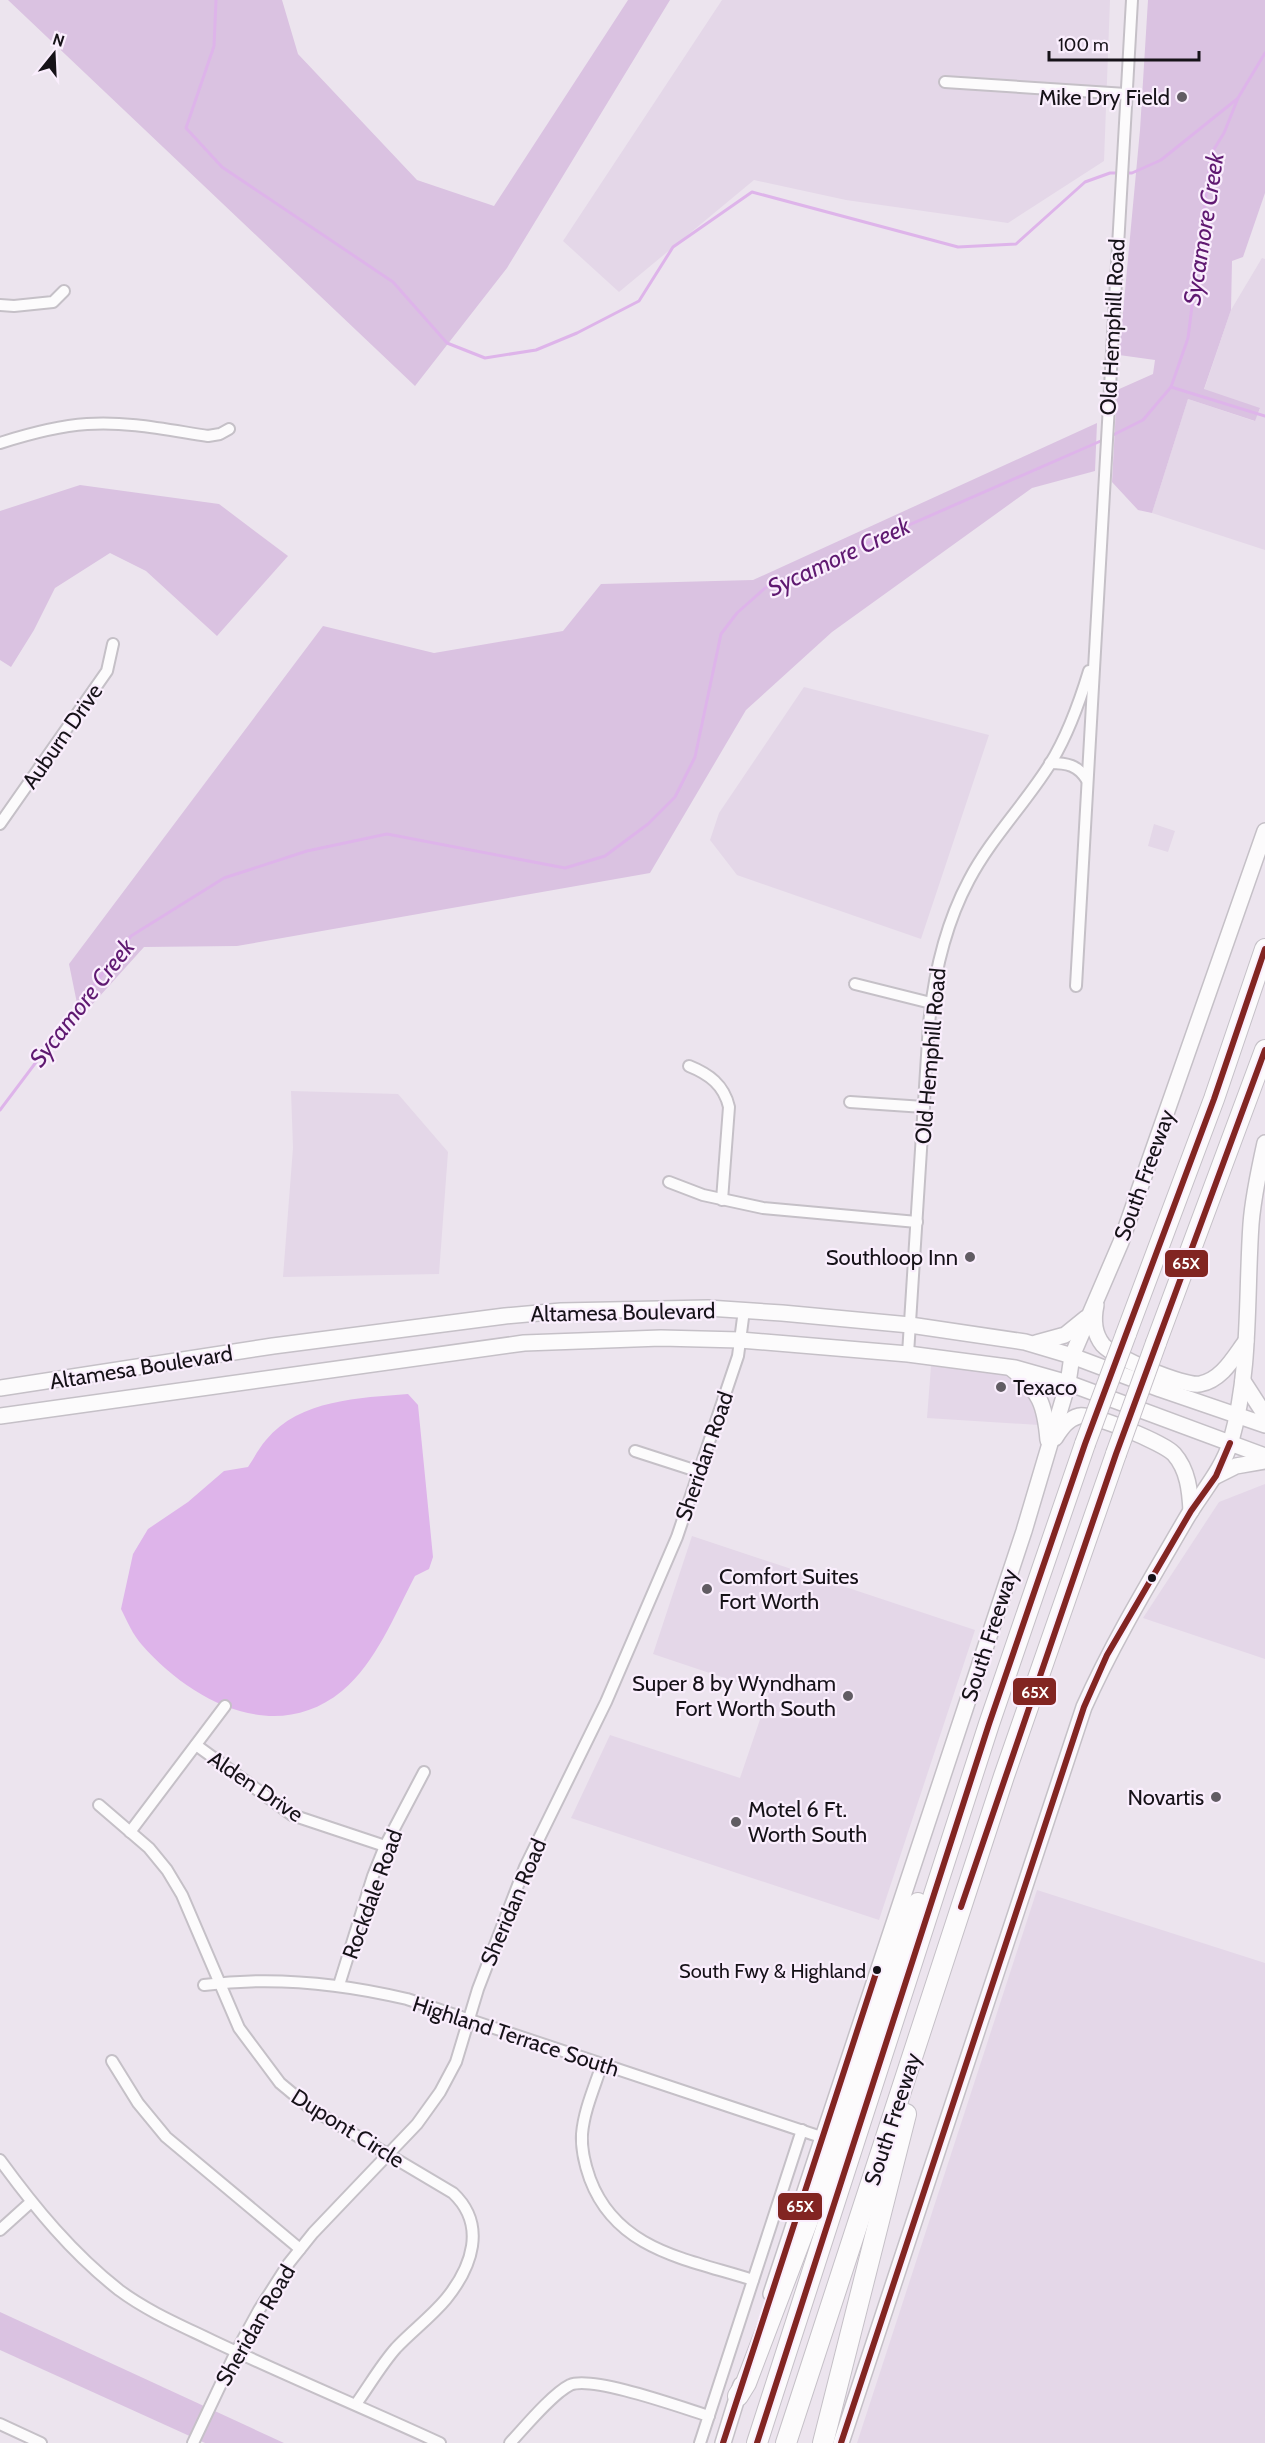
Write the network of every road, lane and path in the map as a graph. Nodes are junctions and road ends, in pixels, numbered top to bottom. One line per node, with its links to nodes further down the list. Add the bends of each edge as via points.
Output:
1 (1132, 0): 3 (street, Old Hemphill Road)
2 (945, 81): 3 (street)
3 (1126, 94): 9 (street, Old Hemphill Road)
4 (64, 291): 5 (street, via 53,303)
5 (0, 305)
6 (229, 429): 7 (street, via 208,436 126,424 88,424)
7 (0, 443)
8 (113, 644): 12 (street, Auburn Drive, via 107,671)
9 (1094, 654): 10 (street, Old Hemphill Road, via 1075,713); 11 (street, Old Hemphill Road)
10 (1050, 763): 11 (street, via 1075,766); 17 (street, Old Hemphill Road, via 981,859 960,898 945,938)
11 (1087, 780): 16 (street, Old Hemphill Road)
12 (0, 824)
13 (1265, 831): 26 (main road, South Freeway, via 1121,1242)
14 (1265, 949): 51 (highway, South Freeway, bridge)
15 (855, 984): 17 (street)
16 (1076, 986)
17 (931, 1003): 21 (street, Old Hemphill Road)
18 (1265, 1050): 57 (highway, South Freeway, bridge, via 1116,1454)
19 (689, 1066): 24 (street, via 713,1078 729,1107)
20 (850, 1102): 21 (street)
21 (924, 1107): 25 (street, Old Hemphill Road)
22 (1265, 1143): 30 (main road, via 1251,1223)
23 (669, 1182): 24 (street)
24 (722, 1200): 25 (street, via 763,1208)
25 (917, 1222): 29 (street, Old Hemphill Road)
26 (1099, 1291): 28 (main road, South Freeway); 30 (main road, via 1095,1321 1102,1343 1109,1351 1178,1382 1201,1384 1212,1380 1223,1372)
27 (744, 1310): 29 (main road, Altamesa Boulevard); 31 (street, Sheridan Road); 38 (main road, Altamesa Boulevard, via 661,1308 506,1316 273,1346)
28 (1088, 1316): 32 (main road, via 1065,1335); 34 (main road, South Freeway)
29 (910, 1325): 32 (main road, Altamesa Boulevard); 33 (street, Old Hemphill Road)
30 (1248, 1338): 36 (main road)
31 (740, 1340): 33 (main road, Altamesa Boulevard); 40 (main road, Altamesa Boulevard, via 614,1338 524,1343); 47 (street, Sheridan Road)
32 (1032, 1343): 34 (main road, Altamesa Boulevard)
33 (908, 1354): 35 (main road, Altamesa Boulevard)
34 (1072, 1356): 37 (main road, South Freeway); 41 (main road, Altamesa Boulevard)
35 (1009, 1367): 37 (main road, Altamesa Boulevard); 44 (main road, via 1030,1384 1041,1400)
36 (1243, 1381): 39 (main road); 41 (main road)
37 (1068, 1383): 43 (main road, Altamesa Boulevard); 44 (main road, South Freeway)
38 (0, 1388)
39 (1265, 1415)
40 (0, 1416)
41 (1237, 1416): 42 (main road, Altamesa Boulevard); 43 (main road)
42 (1265, 1425)
43 (1230, 1443): 46 (main road, Altamesa Boulevard); 48 (main road)
44 (1049, 1449): 49 (main road, via 1062,1427 1078,1416 1151,1438 1173,1452 1182,1466); 65 (main road, South Freeway)
45 (635, 1451): 47 (street)
46 (1265, 1459): 48 (main road)
47 (700, 1472): 61 (street, Sheridan Road, via 677,1537 606,1702 525,1867 492,1947)
48 (1216, 1476): 49 (main road)
49 (1191, 1511): 86 (main road, via 1107,1655 1084,1707)
50 (225, 1706): 52 (street)
51 (988, 1724): 73 (highway, via 974,1739 933,1864 882,1997 826,2170); 83 (highway, South Freeway)
52 (196, 1745): 55 (street); 56 (street, Alden Drive, via 291,1815)
53 (424, 1772): 56 (street, Rockdale Road)
54 (99, 1805): 55 (street, Dupont Circle)
55 (130, 1832): 58 (street, Dupont Circle, via 159,1859 175,1883)
56 (385, 1846): 59 (street, Rockdale Road)
57 (959, 1911): 84 (highway, South Freeway); 85 (highway)
58 (219, 1983): 59 (street, Highland Terrace South); 60 (street, Highland Terrace South); 66 (street, Dupont Circle, via 239,2028 280,2084 310,2108)
59 (339, 1984): 61 (street, Highland Terrace South, via 407,1999)
60 (204, 1985)
61 (469, 2020): 63 (street, Highland Terrace South); 66 (street, Sheridan Road, via 456,2062 440,2092)
62 (112, 2061): 70 (street, via 138,2103 166,2137)
63 (602, 2064): 64 (street, Highland Terrace South); 71 (street, via 582,2136 589,2175 604,2207 618,2225 645,2243)
64 (802, 2130): 65 (street, Highland Terrace South); 71 (street)
65 (821, 2137): 73 (main road, South Freeway)
66 (389, 2155): 70 (street, Sheridan Road); 74 (street, Dupont Circle, via 464,2203 473,2228 472,2248 462,2275 445,2300 395,2349)
67 (0, 2160): 68 (street)
68 (31, 2202): 69 (street); 72 (street, via 74,2250 120,2291)
69 (0, 2230)
70 (300, 2249): 72 (street, Sheridan Road)
71 (753, 2280): 75 (street)
72 (236, 2352): 74 (street); 78 (street, Sheridan Road)
73 (738, 2396): 82 (main road, South Freeway)
74 (356, 2404): 79 (street)
75 (709, 2416): 80 (street, via 654,2398 585,2383 570,2385); 81 (street)
76 (0, 2424): 77 (street)
77 (41, 2443)
78 (193, 2443)
79 (440, 2443)
80 (510, 2443)
81 (700, 2443)
82 (723, 2443)
83 (757, 2443)
84 (786, 2443)
85 (823, 2443)
86 (841, 2443)

